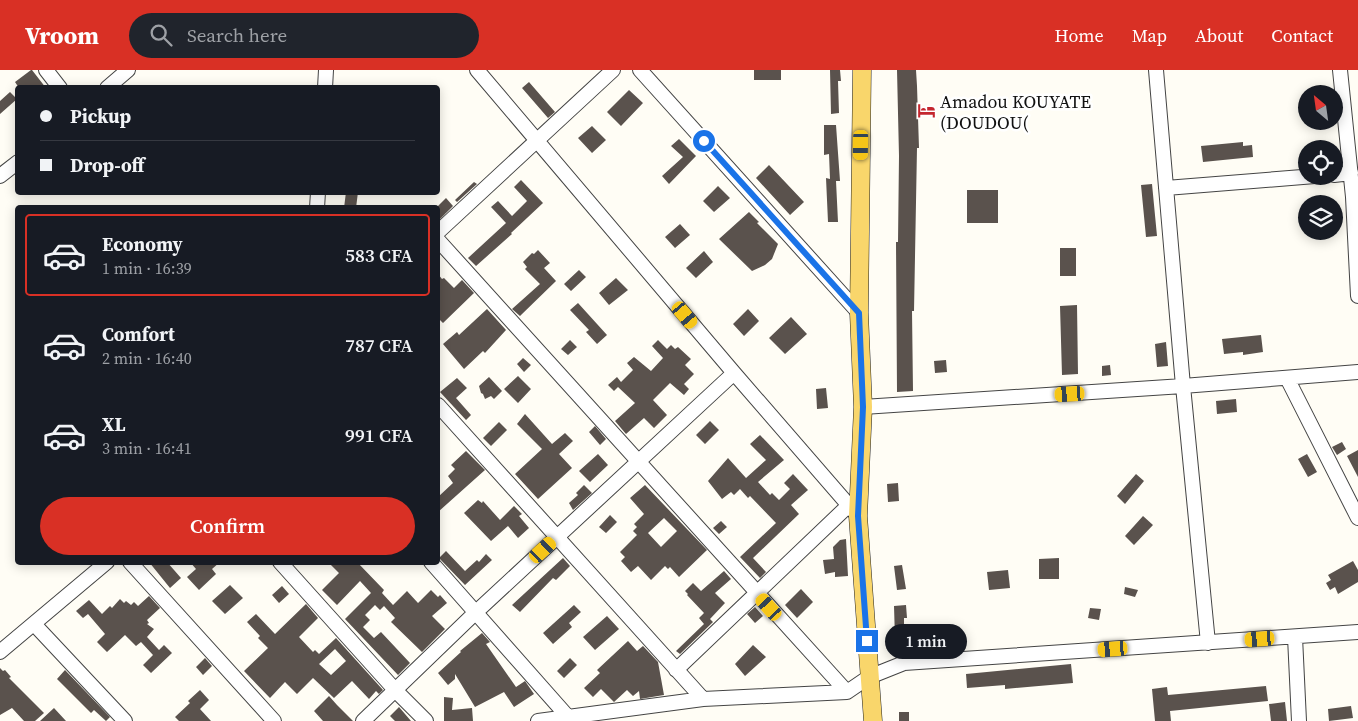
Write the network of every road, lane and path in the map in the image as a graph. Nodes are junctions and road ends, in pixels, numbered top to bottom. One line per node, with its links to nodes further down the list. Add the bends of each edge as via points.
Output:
1 (46, 70): 10 (street)
2 (128, 70): 11 (street)
3 (326, 70): 12 (street)
4 (476, 70): 13 (street)
5 (613, 70): 13 (street)
6 (640, 70): 24 (street)
7 (862, 70): 24 (main road)
8 (1156, 70): 19 (street)
9 (1340, 70): 15 (street)
10 (58, 85)
11 (110, 85)
12 (325, 85)
13 (536, 140): 21 (street); 26 (street)
14 (15, 164): 17 (street)
15 (1350, 173): 16 (street); 20 (street)
16 (1343, 174)
17 (0, 176)
18 (1298, 177): 19 (street)
19 (1166, 188): 28 (street)
20 (1355, 197): 23 (street)
21 (440, 230)
22 (440, 242): 31 (street)
23 (1358, 296)
24 (859, 313): 29 (main road)
25 (1358, 372): 27 (street)
26 (734, 374): 31 (street); 32 (street)
27 (1286, 378): 28 (street); 33 (street)
28 (1183, 386): 29 (street); 44 (street)
29 (863, 407): 32 (main road)
30 (440, 408): 34 (street)
31 (638, 462): 34 (street); 39 (street)
32 (853, 510): 39 (street); 47 (main road)
33 (1358, 518)
34 (557, 538): 40 (street); 46 (street)
35 (103, 565): 41 (street)
36 (133, 565): 53 (street)
37 (283, 565): 48 (street)
38 (434, 565): 40 (street)
39 (756, 593): 46 (street); 49 (street)
40 (475, 613): 48 (street); 51 (street)
41 (34, 624): 45 (street); 52 (street)
42 (1358, 632): 43 (street)
43 (1295, 637): 44 (street); 58 (street)
44 (1208, 643): 47 (street, via 904,663)
45 (0, 651)
46 (676, 670): 50 (street)
47 (869, 677): 49 (street); 57 (main road)
48 (396, 691): 54 (street); 55 (street)
49 (847, 692): 50 (street)
50 (703, 699): 51 (street)
51 (568, 717): 56 (street)
52 (125, 721)
53 (274, 721)
54 (363, 721)
55 (426, 721)
56 (538, 721)
57 (873, 721)
58 (1299, 721)

